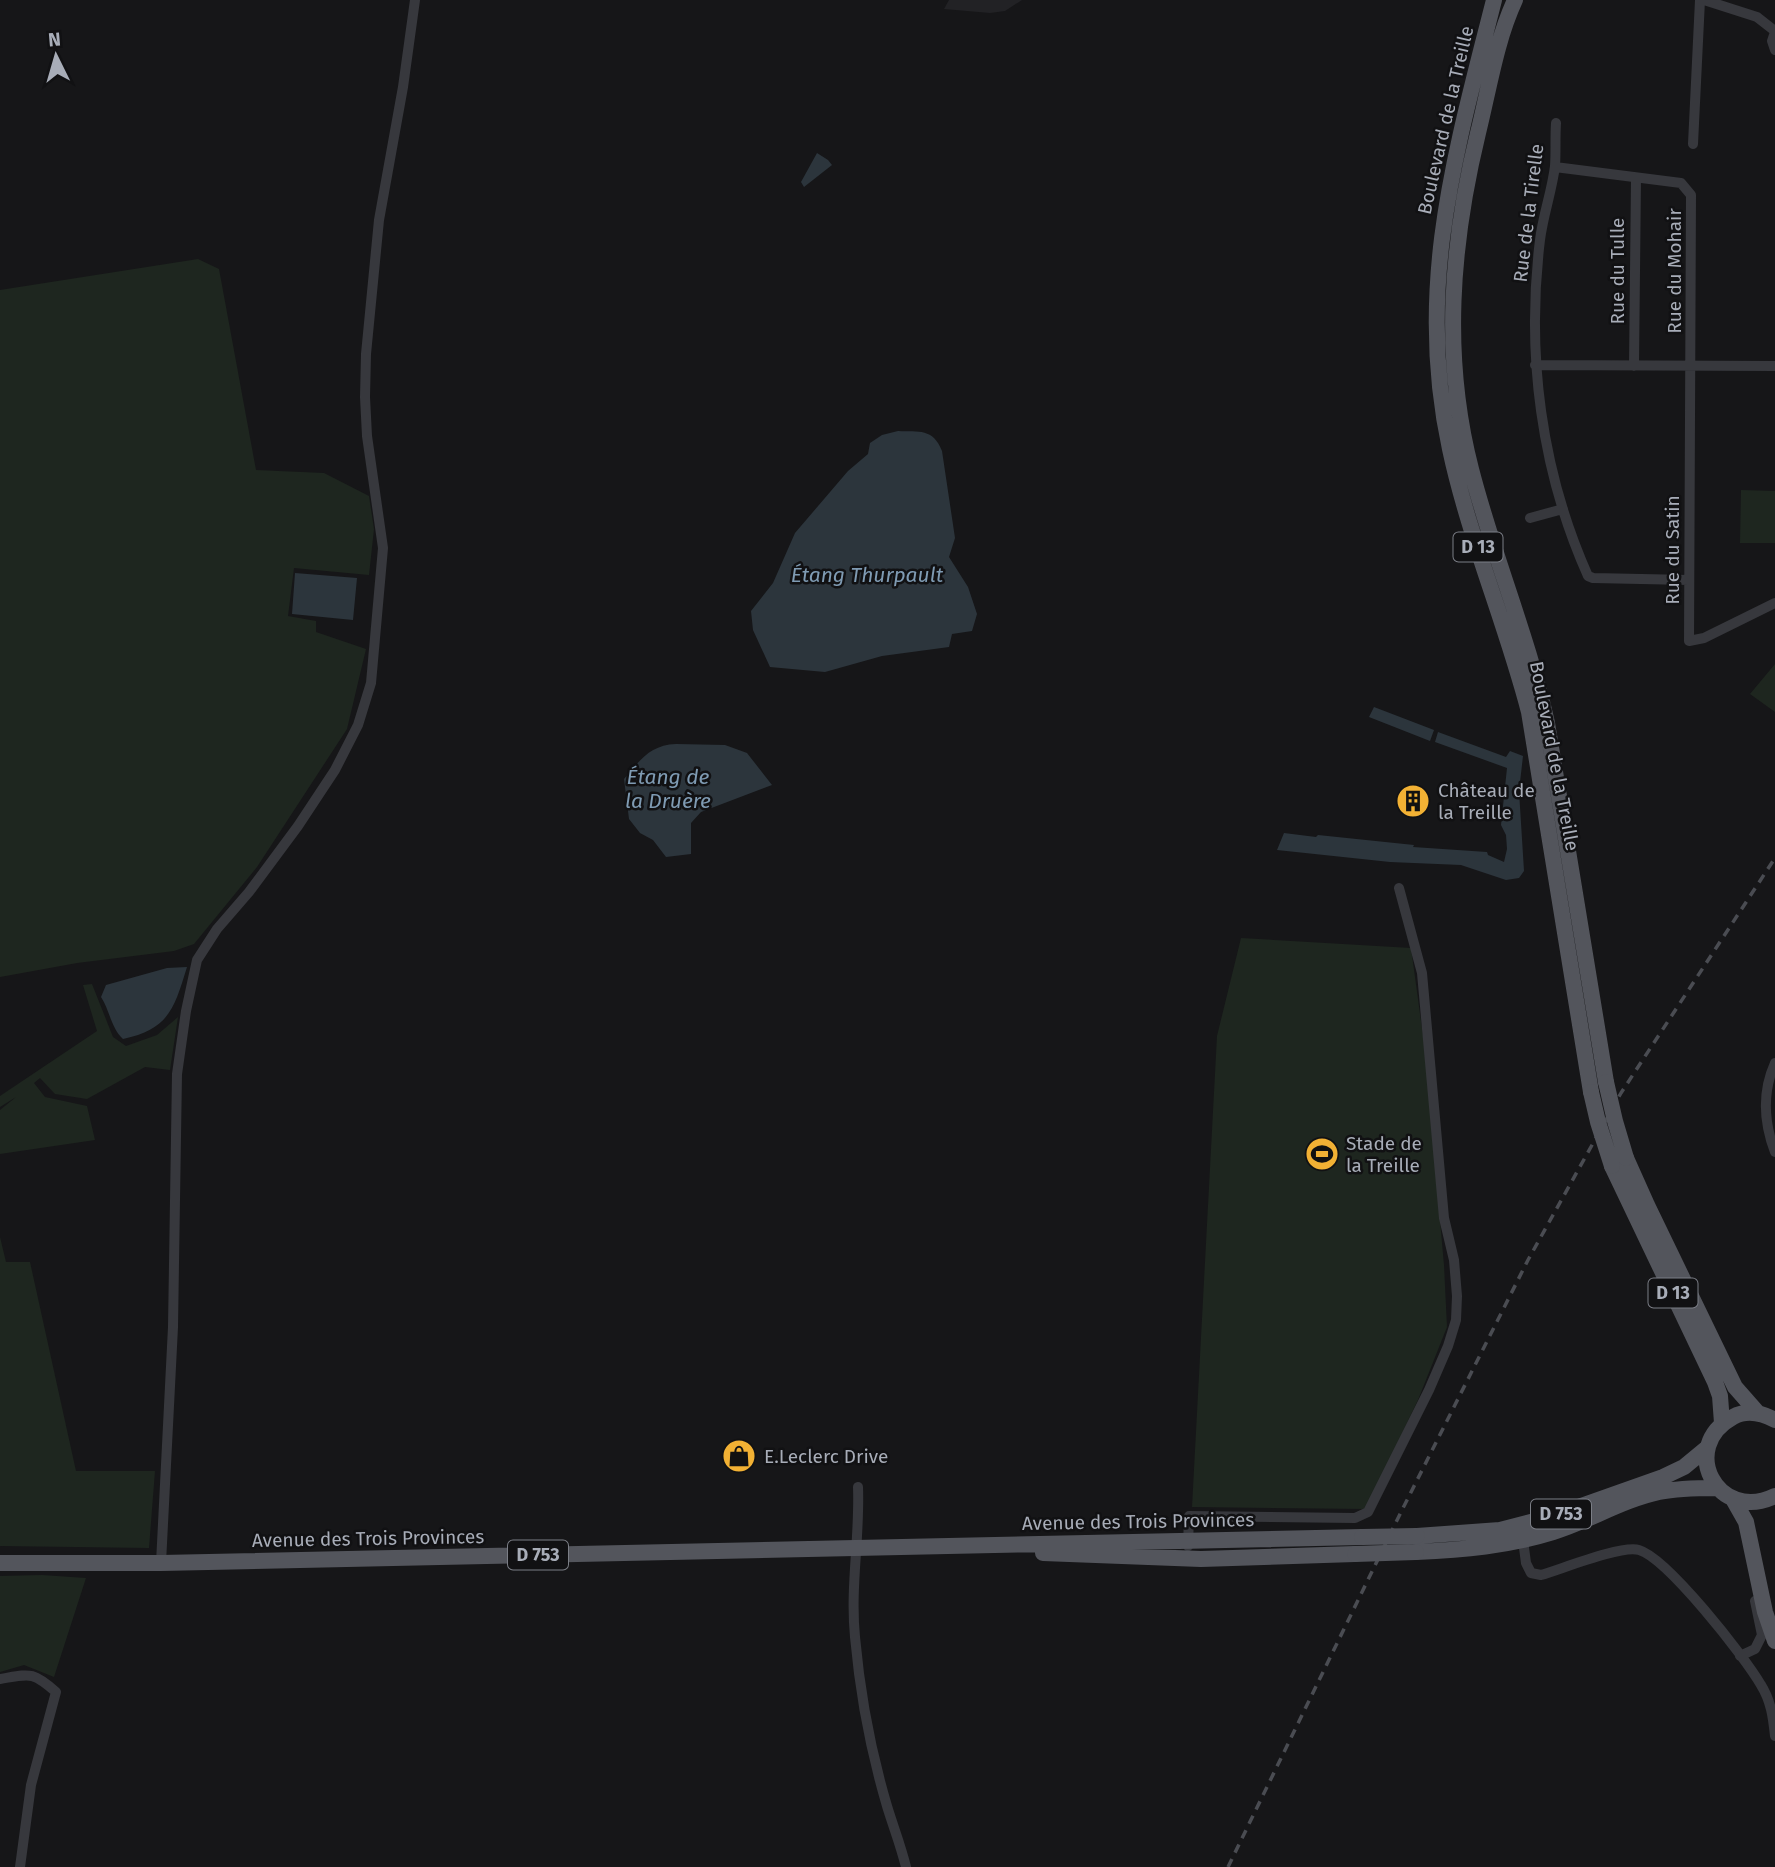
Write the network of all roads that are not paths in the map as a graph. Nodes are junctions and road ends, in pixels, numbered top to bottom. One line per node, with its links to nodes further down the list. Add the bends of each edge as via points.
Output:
1 (415, 0): 38 (street, via 379,220 366,354 367,436 383,548 371,683 358,725 335,770 197,960 176,1085 173,1327)
2 (1494, 0): 22 (main road, Boulevard de la Treille / D 13, bridge, via 1452,165 1440,237 1438,371 1458,484 1529,712 1591,1092 1598,1122)
3 (1515, 0): 22 (main road, Boulevard de la Treille / D 13, bridge, via 1466,182 1454,271 1454,372 1481,508 1535,670 1547,723)
4 (1702, 0): 5 (street, via 1757,17); 8 (street)
5 (1775, 32): 6 (street)
6 (1775, 50)
7 (1556, 123): 9 (street, Rue de la Tirelle)
8 (1693, 144)
9 (1555, 167): 10 (street, Rue du Mohair); 11 (street, Rue de la Tirelle, via 1540,238)
10 (1636, 178): 12 (street, Rue du Tulle); 13 (street, Rue du Mohair, via 1681,183 1691,195)
11 (1535, 365): 12 (street); 15 (street, Rue de la Tirelle, via 1542,427)
12 (1634, 366): 13 (street)
13 (1691, 366): 14 (street); 17 (street, Rue du Satin)
14 (1775, 366)
15 (1563, 509): 16 (street); 17 (street, Rue de la Tirelle, via 1588,576)
16 (1530, 518)
17 (1689, 580): 18 (street, Rue du Satin, via 1689,640 1704,638)
18 (1775, 603)
19 (1399, 888): 31 (street, via 1422,973 1444,1218 1457,1287 1456,1320 1448,1346 1368,1512 1355,1518 1189,1516)
20 (1775, 1063): 21 (street, via 1766,1095)
21 (1775, 1152)
22 (1619, 1162): 23 (main road, Boulevard de la Treille / D 13, via 1647,1205 1735,1387); 25 (main road, Boulevard de la Treille / D 13, via 1720,1396)
23 (1757, 1412): 24 (main road); 25 (main road, via 1738,1414)
24 (1775, 1420)
25 (1721, 1423): 26 (main road)
26 (1707, 1448): 28 (main road, via 1707,1464); 31 (main road, Avenue des Trois Provinces / D 753, bridge, via 1663,1478 1500,1530)
27 (858, 1487): 34 (street)
28 (1717, 1488): 30 (main road); 32 (main road, D 753, via 1657,1493)
29 (1775, 1496): 30 (main road, via 1764,1502)
30 (1733, 1499): 36 (main road, via 1746,1522)
31 (1188, 1540): 33 (main road, Avenue des Trois Provinces / D 753); 35 (street, via 1188,1551)
32 (1523, 1540): 35 (main road, Avenue des Trois Provinces / D 753, bridge, via 1416,1552); 42 (street, via 1531,1573 1541,1575 1626,1549 1640,1550 1660,1562)
33 (914, 1547): 34 (main road, Avenue des Trois Provinces / D 753); 35 (main road, Avenue des Trois Provinces / D 753)
34 (858, 1548): 38 (main road, Avenue des Trois Provinces / D 753); 46 (street, via 854,1635 886,1804)
35 (1201, 1559)
36 (1754, 1562): 41 (main road); 42 (street, via 1751,1582 1762,1635 1755,1649)
37 (0, 1563): 39 (main road, Avenue des Trois Provinces / D 753)
38 (161, 1563): 39 (main road, Avenue des Trois Provinces / D 753)
39 (75, 1564): 40 (main road, Avenue des Trois Provinces / D 753)
40 (0, 1569)
41 (1775, 1641)
42 (1740, 1656): 44 (street, via 1773,1711)
43 (0, 1679): 45 (street, via 37,1676 55,1692 31,1786)
44 (1775, 1736)
45 (20, 1867)
46 (906, 1867)

